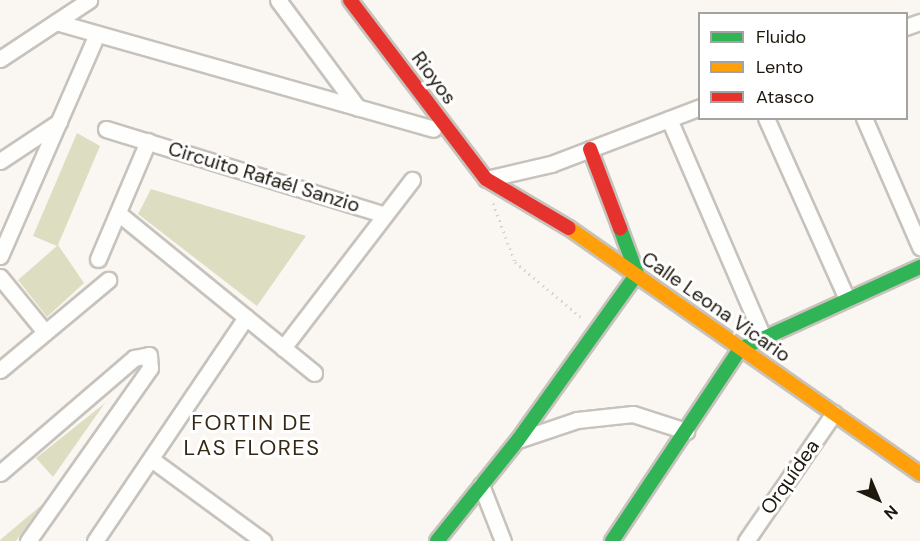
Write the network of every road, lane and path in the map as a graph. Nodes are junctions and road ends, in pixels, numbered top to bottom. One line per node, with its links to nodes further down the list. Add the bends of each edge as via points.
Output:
1 (89, 0): 4 (street)
2 (278, 0): 8 (street)
3 (350, 0): 18 (street, Rioyos)
4 (56, 22): 5 (street); 6 (street)
5 (98, 34): 8 (street); 12 (street)
6 (0, 59)
7 (698, 107): 9 (street)
8 (358, 108): 14 (street)
9 (669, 119): 16 (street); 33 (street)
10 (767, 120): 29 (street)
11 (865, 120): 22 (street)
12 (59, 122): 17 (street); 23 (street)
13 (106, 129): 15 (street)
14 (434, 129)
15 (148, 141): 20 (street, Circuito Rafaél Sanzio); 21 (street, Circuito Rafaél Sanzio)
16 (590, 149): 18 (street); 26 (street)
17 (0, 161)
18 (486, 179): 26 (street, Calle Leona Vicario); 31 (path, via 515,262)
19 (411, 180): 21 (street, Circuito Rafaél Sanzio)
20 (118, 213): 24 (street, Circuito Rafaél Sanzio); 30 (street)
21 (385, 215): 34 (street, Circuito Rafaél Sanzio)
22 (920, 247)
23 (0, 256)
24 (98, 259)
25 (920, 267): 29 (street)
26 (637, 274): 31 (street); 35 (street, Calle Leona Vicario)
27 (0, 277): 32 (street)
28 (108, 280): 32 (street)
29 (847, 299): 33 (street)
30 (246, 317): 34 (street); 41 (street)
31 (596, 330): 40 (street)
32 (45, 332): 36 (street)
33 (762, 335): 35 (street)
34 (283, 348): 37 (street)
35 (740, 349): 38 (street, Calle Leona Vicario); 39 (street)
36 (0, 369)
37 (314, 373)
38 (834, 413): 43 (street, Calle Leona Vicario); 51 (street, Orquídea)
39 (686, 431): 40 (street, via 633,414 577,420); 50 (street)
40 (518, 440): 44 (street)
41 (151, 459): 46 (street); 47 (street)
42 (0, 473): 45 (street, via 134,358 149,355 150,368)
43 (920, 474)
44 (482, 485): 48 (street); 49 (street)
45 (28, 541)
46 (95, 541)
47 (263, 541)
48 (437, 541)
49 (503, 541)
50 (612, 541)
51 (746, 541)

